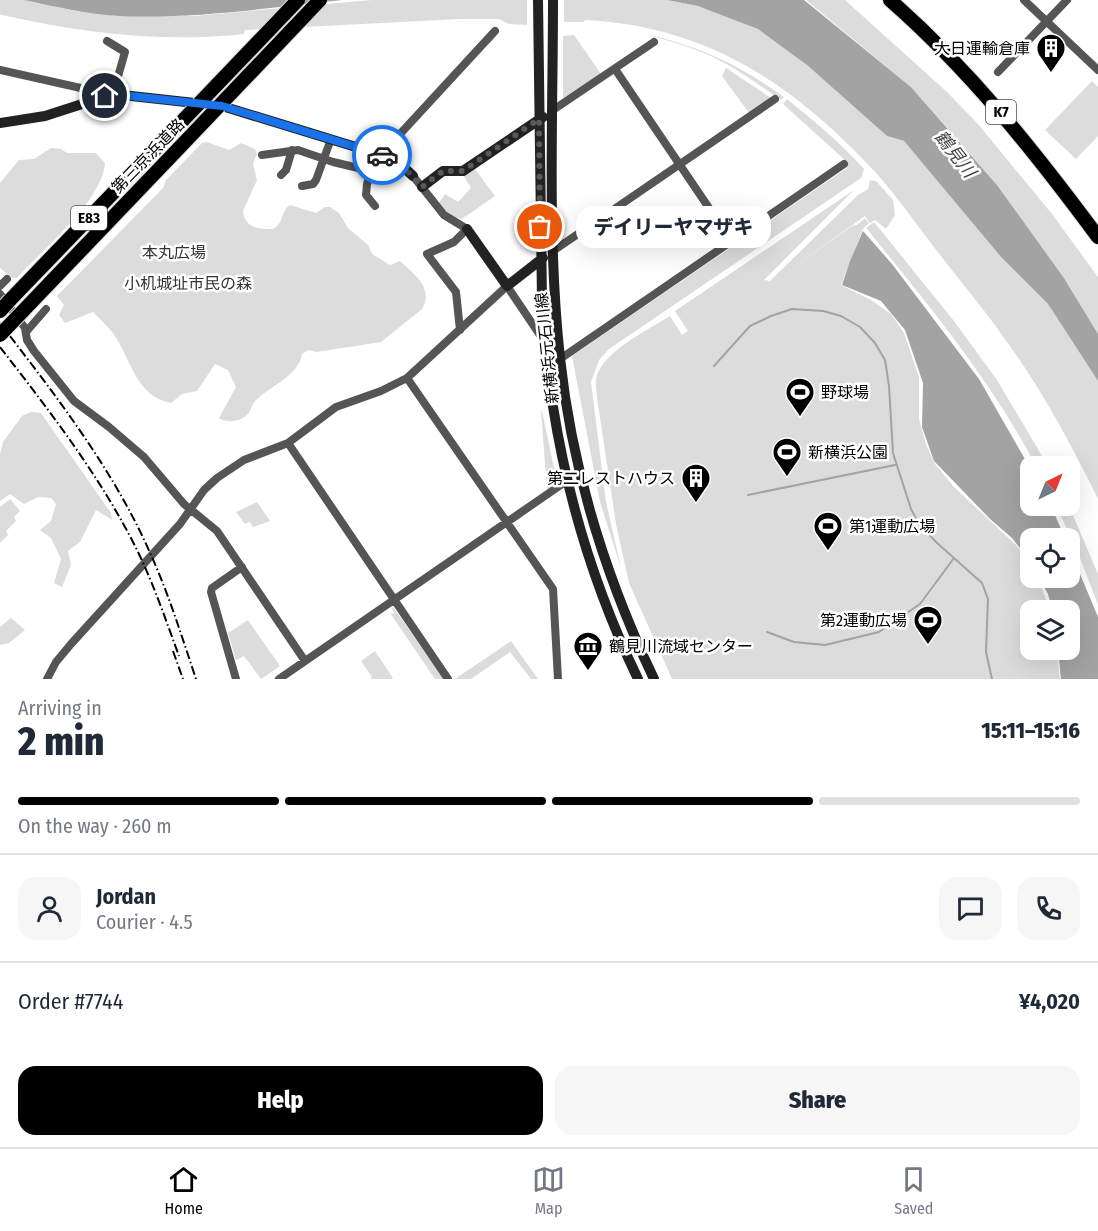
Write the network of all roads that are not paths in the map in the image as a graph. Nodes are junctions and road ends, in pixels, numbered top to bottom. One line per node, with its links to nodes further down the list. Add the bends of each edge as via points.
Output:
1 (298, 0): 43 (highway, 第三京浜道路 / E83, bridge)
2 (320, 0): 48 (highway, 第三京浜道路 / E83, bridge)
3 (538, 0): 19 (street, 新横浜元石川線)
4 (553, 0): 18 (street, 新横浜元石川線)
5 (892, 0): 35 (highway, K7, via 975,78); 36 (highway, K7, via 973,80)
6 (1024, 0): 8 (street)
7 (1067, 0): 8 (street)
8 (1047, 21): 14 (street); 15 (street)
9 (495, 31): 24 (street)
10 (107, 41): 16 (street, via 125,52)
11 (654, 42): 12 (street)
12 (615, 69): 18 (street); 27 (street)
13 (0, 70): 16 (street)
14 (1098, 70)
15 (998, 72)
16 (109, 95): 20 (street, via 45,116); 21 (street, via 222,106)
17 (775, 99): 27 (street)
18 (553, 110): 19 (street); 38 (street, 新横浜元石川線)
19 (539, 119): 32 (street, via 463,171 443,171); 39 (street, 新横浜元石川線)
20 (0, 123)
21 (331, 139): 24 (street); 25 (street)
22 (292, 150): 23 (street); 25 (street); 29 (street)
23 (262, 155)
24 (381, 155): 28 (street); 30 (street, via 401,164)
25 (324, 159): 28 (street); 31 (street, via 313,184)
26 (844, 164): 37 (street)
27 (679, 165): 37 (street); 38 (street)
28 (371, 171): 33 (street, via 366,195)
29 (281, 176)
30 (413, 176): 32 (street)
31 (302, 186)
32 (422, 187): 34 (street, via 444,215)
33 (375, 206)
34 (467, 229): 42 (street); 46 (street, via 454,242 427,254 456,292)
35 (1098, 232)
36 (1098, 237)
37 (732, 242): 50 (street)
38 (553, 251): 39 (street); 50 (street, 新横浜元石川線)
39 (540, 260): 42 (street); 49 (street, 新横浜元石川線)
40 (7, 279): 41 (street)
41 (0, 286)
42 (507, 286): 46 (street); 49 (street)
43 (5, 297): 45 (highway, 第三京浜道路 / E83, bridge); 47 (street)
44 (46, 309): 47 (street)
45 (0, 311)
46 (460, 330): 51 (street)
47 (26, 333): 54 (street, via 44,365 74,401 144,457)
48 (0, 335)
49 (544, 341): 53 (street, 新横浜元石川線)
50 (560, 359): 65 (street, 新横浜元石川線, via 593,523 609,575)
51 (407, 378): 52 (street, via 336,407); 55 (street)
52 (288, 443): 54 (street, via 244,460 217,478); 57 (street)
53 (568, 480): 55 (street); 64 (street, 新横浜元石川線, via 596,579)
54 (190, 509): 56 (street, via 217,531); 59 (street, via 71,644)
55 (506, 522): 57 (street); 63 (street, via 553,590)
56 (242, 567): 58 (street); 60 (street, via 211,592)
57 (394, 599): 58 (street); 62 (street)
58 (305, 661): 61 (street)
59 (47, 679)
60 (236, 679)
61 (279, 679)
62 (448, 679)
63 (558, 679)
64 (638, 679)
65 (654, 679)

